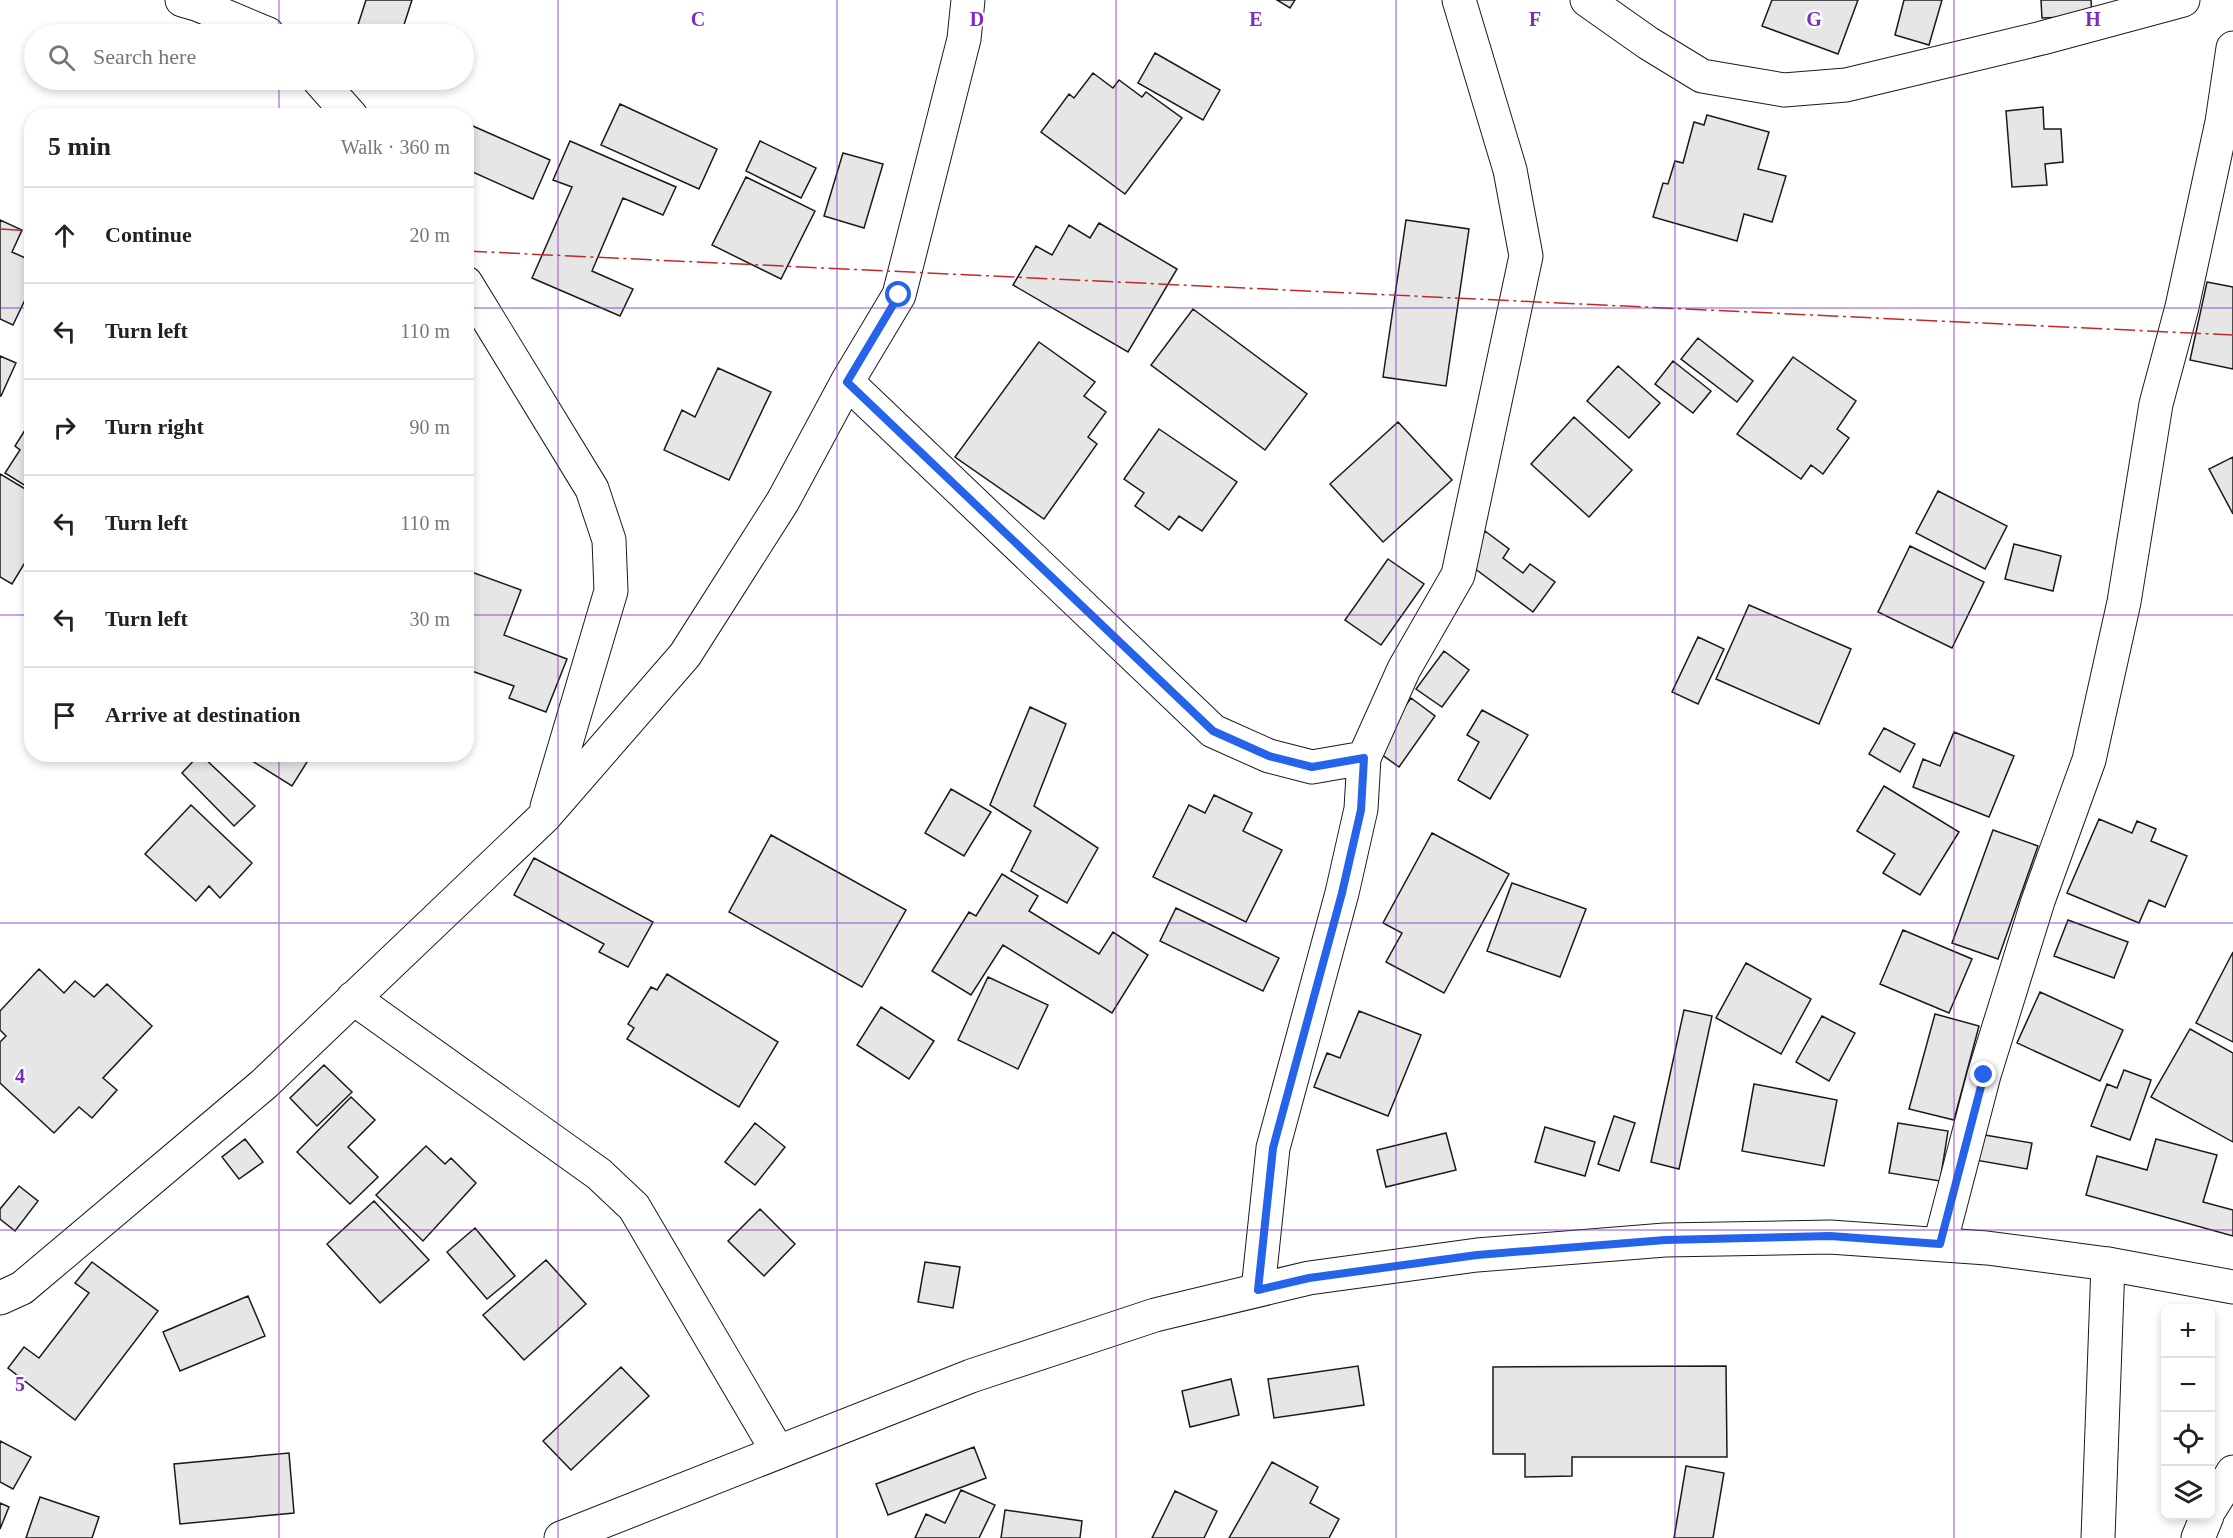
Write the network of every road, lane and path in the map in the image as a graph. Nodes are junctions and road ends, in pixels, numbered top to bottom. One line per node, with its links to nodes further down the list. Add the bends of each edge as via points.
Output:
1 (182, 0): 6 (street)
2 (968, 0): 11 (street, via 964,39 899,295)
3 (1459, 0): 12 (street, via 1510,170 1526,256 1458,575 1404,669)
4 (1587, 0): 5 (street, via 1702,76 1784,90 1846,85)
5 (2183, 0)
6 (244, 24)
7 (2233, 48): 15 (street, via 2222,122 2187,284 2156,404 2124,602 2089,760 2038,901 1984,1075)
8 (328, 90): 9 (street)
9 (344, 108)
10 (474, 296): 13 (street, via 592,489 609,540 611,591)
11 (847, 382): 12 (street, via 1213,731 1269,756 1312,767); 13 (street, via 783,501 685,655)
12 (1364, 758): 18 (street, via 1361,810 1342,893 1273,1148)
13 (545, 816): 14 (street)
14 (353, 998): 19 (street, via 264,1084 22,1288); 20 (street, via 599,1174 634,1207)
15 (1940, 1244): 16 (street); 18 (street, via 1830,1236 1665,1240 1477,1255 1309,1278)
16 (2108, 1264): 17 (street); 25 (street)
17 (2233, 1287)
18 (1258, 1290): 20 (street, via 1155,1315 972,1376)
19 (0, 1298)
20 (778, 1452): 24 (street)
21 (2233, 1472): 22 (street)
22 (2215, 1502)
23 (2204, 1520): 26 (street)
24 (561, 1538)
25 (2098, 1538)
26 (2198, 1538)

